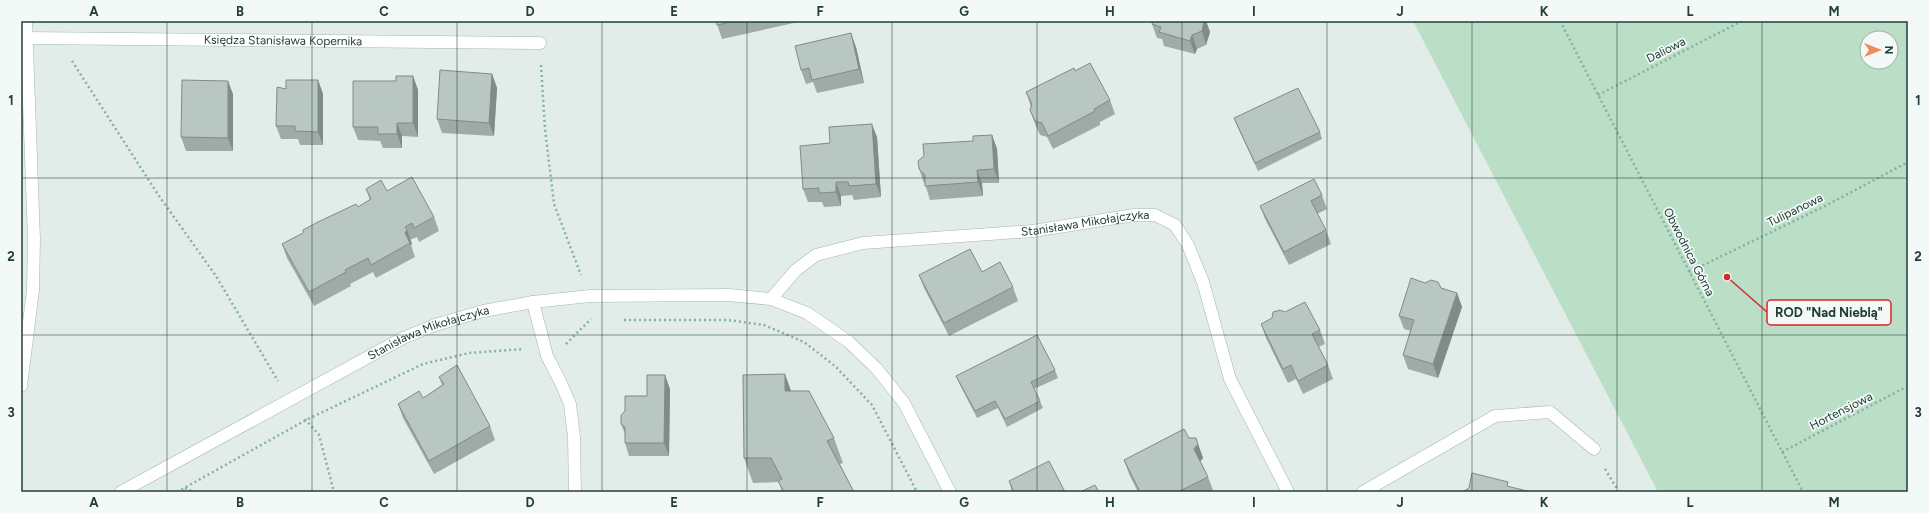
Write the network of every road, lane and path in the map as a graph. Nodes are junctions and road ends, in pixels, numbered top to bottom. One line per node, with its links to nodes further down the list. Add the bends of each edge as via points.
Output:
1 (26, 21): 4 (street)
2 (1560, 21): 7 (path, Obwodnica Górna)
3 (1742, 21): 7 (path, Daliowa)
4 (26, 38): 5 (street, Księdza Stanisława Kopernika); 13 (street, via 34,240 33,290)
5 (58, 38): 6 (street, Księdza Stanisława Kopernika); 15 (path, via 159,196 216,276)
6 (540, 43): 10 (path, via 545,129 554,204)
7 (1598, 95): 9 (path, Obwodnica Górna)
8 (1908, 162): 9 (path, Tulipanowa, via 1827,205)
9 (1689, 272): 17 (path, Obwodnica Górna)
10 (590, 296): 11 (street, Stanisława Mikołajczyka, via 728,295); 12 (street, Stanisława Mikołajczyka)
11 (771, 299): 23 (street, Stanisława Mikołajczyka, via 807,313 849,342 877,369 904,403); 24 (street, Stanisława Mikołajczyka, via 796,270 816,255 863,243 1033,231 1134,215 1154,215 1175,225 1188,245 1203,282 1230,379)
12 (533, 302): 15 (street, Stanisława Mikołajczyka, via 483,311 435,325 403,338); 22 (street, via 547,356 570,404 574,437)
13 (21, 386)
14 (1908, 386): 17 (path, Hortensjowa)
15 (290, 400): 19 (street, Stanisława Mikołajczyka); 21 (path, via 319,436)
16 (1594, 449): 25 (street, via 1550,412 1495,416); 26 (path)
17 (1782, 452): 27 (path, Obwodnica Górna)
18 (184, 488): 20 (path)
19 (121, 492)
20 (193, 492)
21 (334, 492)
22 (575, 492)
23 (950, 492)
24 (1288, 492)
25 (1363, 492)
26 (1619, 492)
27 (1803, 492)

